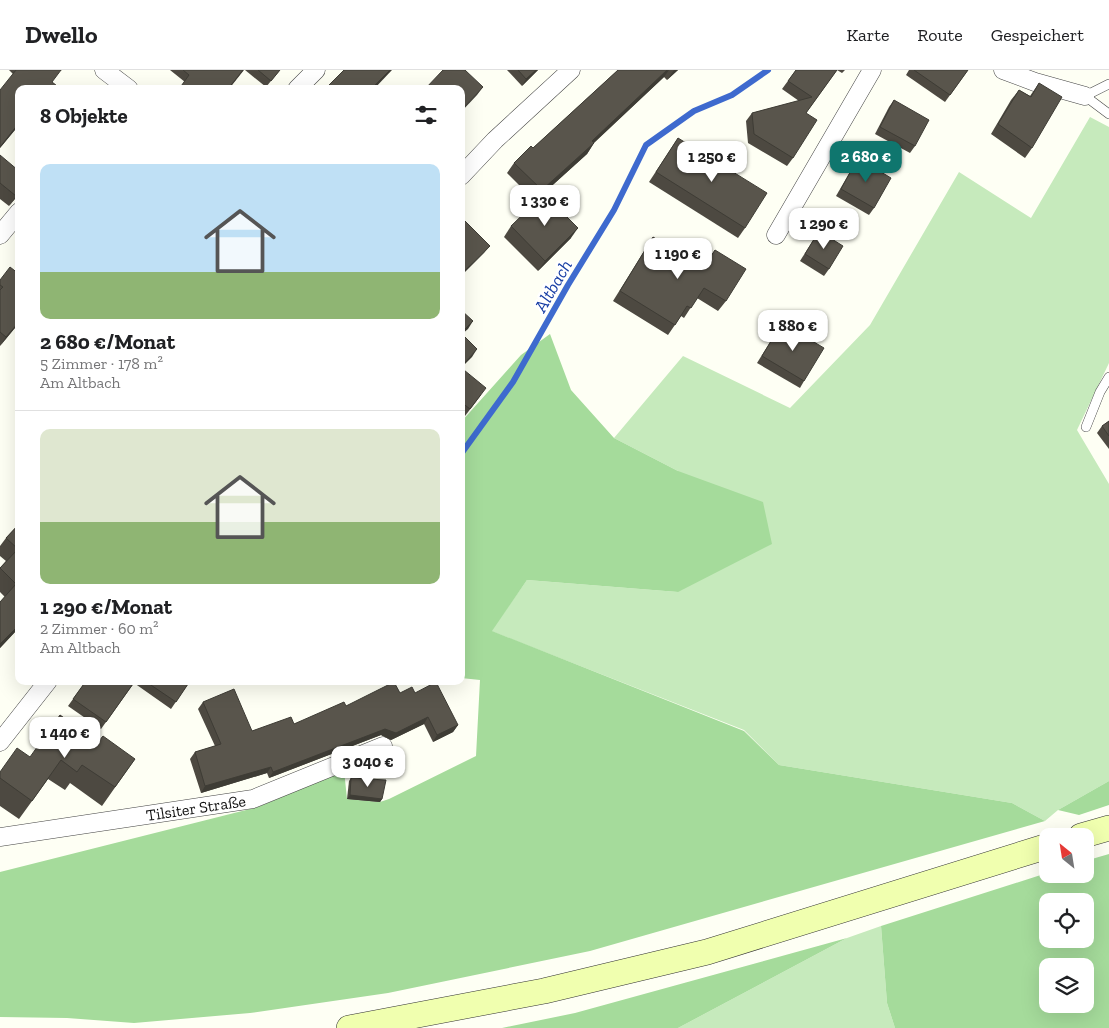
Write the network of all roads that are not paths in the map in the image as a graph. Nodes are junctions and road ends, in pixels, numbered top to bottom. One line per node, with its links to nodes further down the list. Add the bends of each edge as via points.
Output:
1 (104, 70): 7 (street)
2 (316, 70): 8 (street)
3 (571, 70): 11 (street)
4 (872, 70): 14 (street)
5 (1003, 70): 9 (street)
6 (1109, 84): 9 (lane)
7 (122, 85)
8 (302, 85)
9 (1085, 96): 10 (lane)
10 (1109, 114)
11 (465, 172)
12 (15, 217): 13 (street)
13 (0, 235)
14 (776, 235)
15 (1109, 377): 16 (lane)
16 (1086, 427)
17 (45, 685): 18 (street)
18 (0, 742)
19 (383, 746): 22 (street, Tilsiter Straße, via 253,799)
20 (1109, 828): 21 (main road)
21 (1094, 832)
22 (0, 838)
23 (1039, 849): 24 (main road, via 707,952 544,991)
24 (349, 1028)

